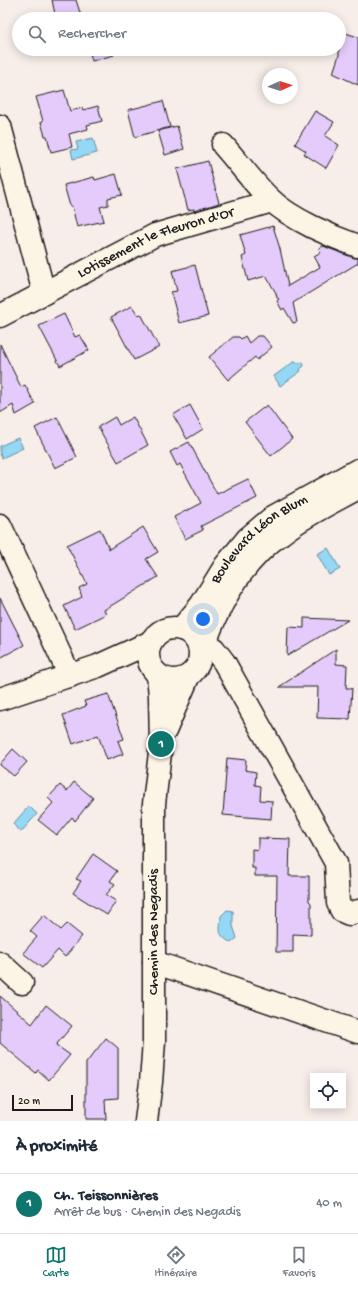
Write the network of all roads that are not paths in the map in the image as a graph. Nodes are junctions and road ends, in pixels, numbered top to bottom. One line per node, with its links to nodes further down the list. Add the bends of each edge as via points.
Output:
1 (0, 126): 5 (street)
2 (223, 145): 3 (street)
3 (272, 201): 4 (street, via 292,215); 5 (street, Lotissement le Fleuron d'Or, via 155,235)
4 (358, 246)
5 (44, 293): 6 (street, Lotissement le Fleuron d'Or)
6 (0, 316)
7 (358, 470): 10 (street, Boulevard Léon Blum, via 273,517 248,538 225,566 201,605)
8 (358, 488): 10 (street, Boulevard Léon Blum, via 282,532 254,558 232,587 207,636)
9 (0, 525): 12 (street)
10 (195, 643): 11 (street, via 172,628 164,630 156,635); 13 (street, via 198,665); 16 (street, via 214,649 224,662 336,863 338,903 342,911 350,914)
11 (153, 660): 12 (street, via 115,659); 13 (street, via 165,679 181,680); 15 (street, Chemin des Negadis, via 160,696)
12 (70, 676): 14 (street)
13 (188, 677): 15 (street, Chemin des Negadis)
14 (0, 699)
15 (161, 744): 17 (street, Chemin des Negadis, via 154,804)
16 (358, 911)
17 (154, 962): 20 (street); 21 (street, Chemin des Negadis, via 154,1041)
18 (0, 963): 19 (street)
19 (22, 983)
20 (358, 1032)
21 (146, 1121)

